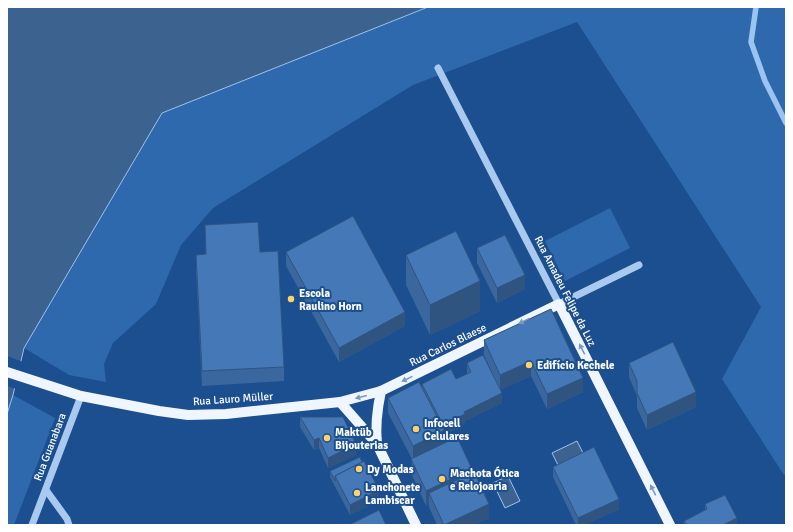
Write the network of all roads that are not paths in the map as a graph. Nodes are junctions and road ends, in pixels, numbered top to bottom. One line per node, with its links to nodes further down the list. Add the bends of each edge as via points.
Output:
1 (438, 68): 3 (street, Rua Amadeu Felipe da Luz)
2 (639, 265): 3 (street, Rua Carlos Blaese)
3 (559, 304): 5 (main road, Rua Carlos Blaese, one-way to 5); 13 (main road, Rua Amadeu Felipe da Luz, one-way to 3)
4 (7, 372): 6 (main road, Rua Lauro Müller)
5 (381, 391): 7 (main road, Rua Lauro Müller, one-way to 7); 8 (main road, via 377,410)
6 (81, 396): 7 (main road, Rua Lauro Müller, via 188,414 226,414); 9 (street, Rua Guanabara)
7 (340, 402): 8 (main road)
8 (377, 444): 12 (main road)
9 (46, 490): 10 (street); 11 (street, Rua Guanabara)
10 (32, 525)
11 (69, 525)
12 (416, 525)
13 (670, 525)

